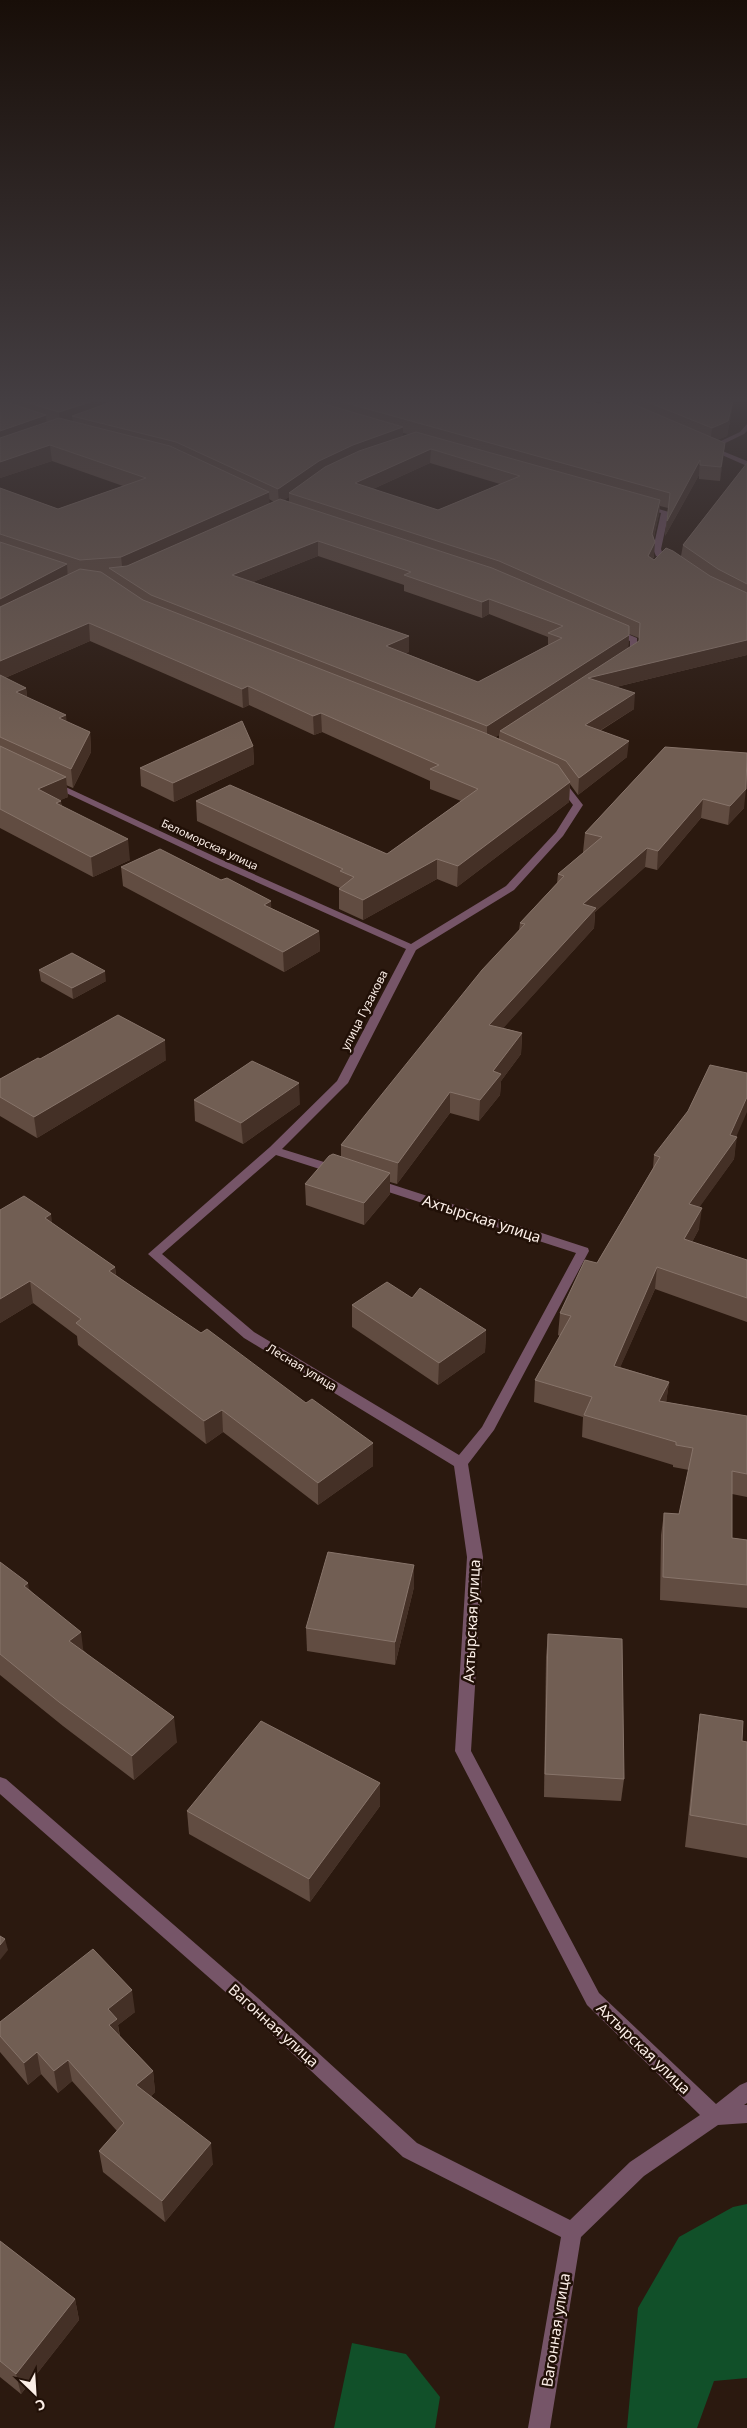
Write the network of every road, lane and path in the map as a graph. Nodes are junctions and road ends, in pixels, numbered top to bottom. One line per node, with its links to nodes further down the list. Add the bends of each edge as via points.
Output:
1 (665, 514): 2 (street, via 658,549 660,556)
2 (683, 567)
3 (608, 629): 4 (street, via 634,640 634,653)
4 (618, 664)
5 (556, 779): 7 (street, via 578,805 560,834 510,888)
6 (45, 781): 7 (street, Беломорская улица)
7 (412, 948): 8 (street, улица Гузакова, via 342,1084)
8 (274, 1150): 9 (street, улица Гузакова); 10 (street, Ахтырская улица, via 583,1251 487,1430)
9 (154, 1254): 10 (street, Лесная улица, via 249,1335)
10 (461, 1463): 14 (street, Ахтырская улица, via 475,1557 463,1751 593,2000)
11 (0, 1784): 15 (street, Вагонная улица, via 252,2004 410,2150)
12 (747, 2092): 14 (street)
13 (747, 2114): 14 (street)
14 (714, 2116): 15 (street, via 636,2169)
15 (572, 2232): 16 (street, Вагонная улица)
16 (539, 2428)

